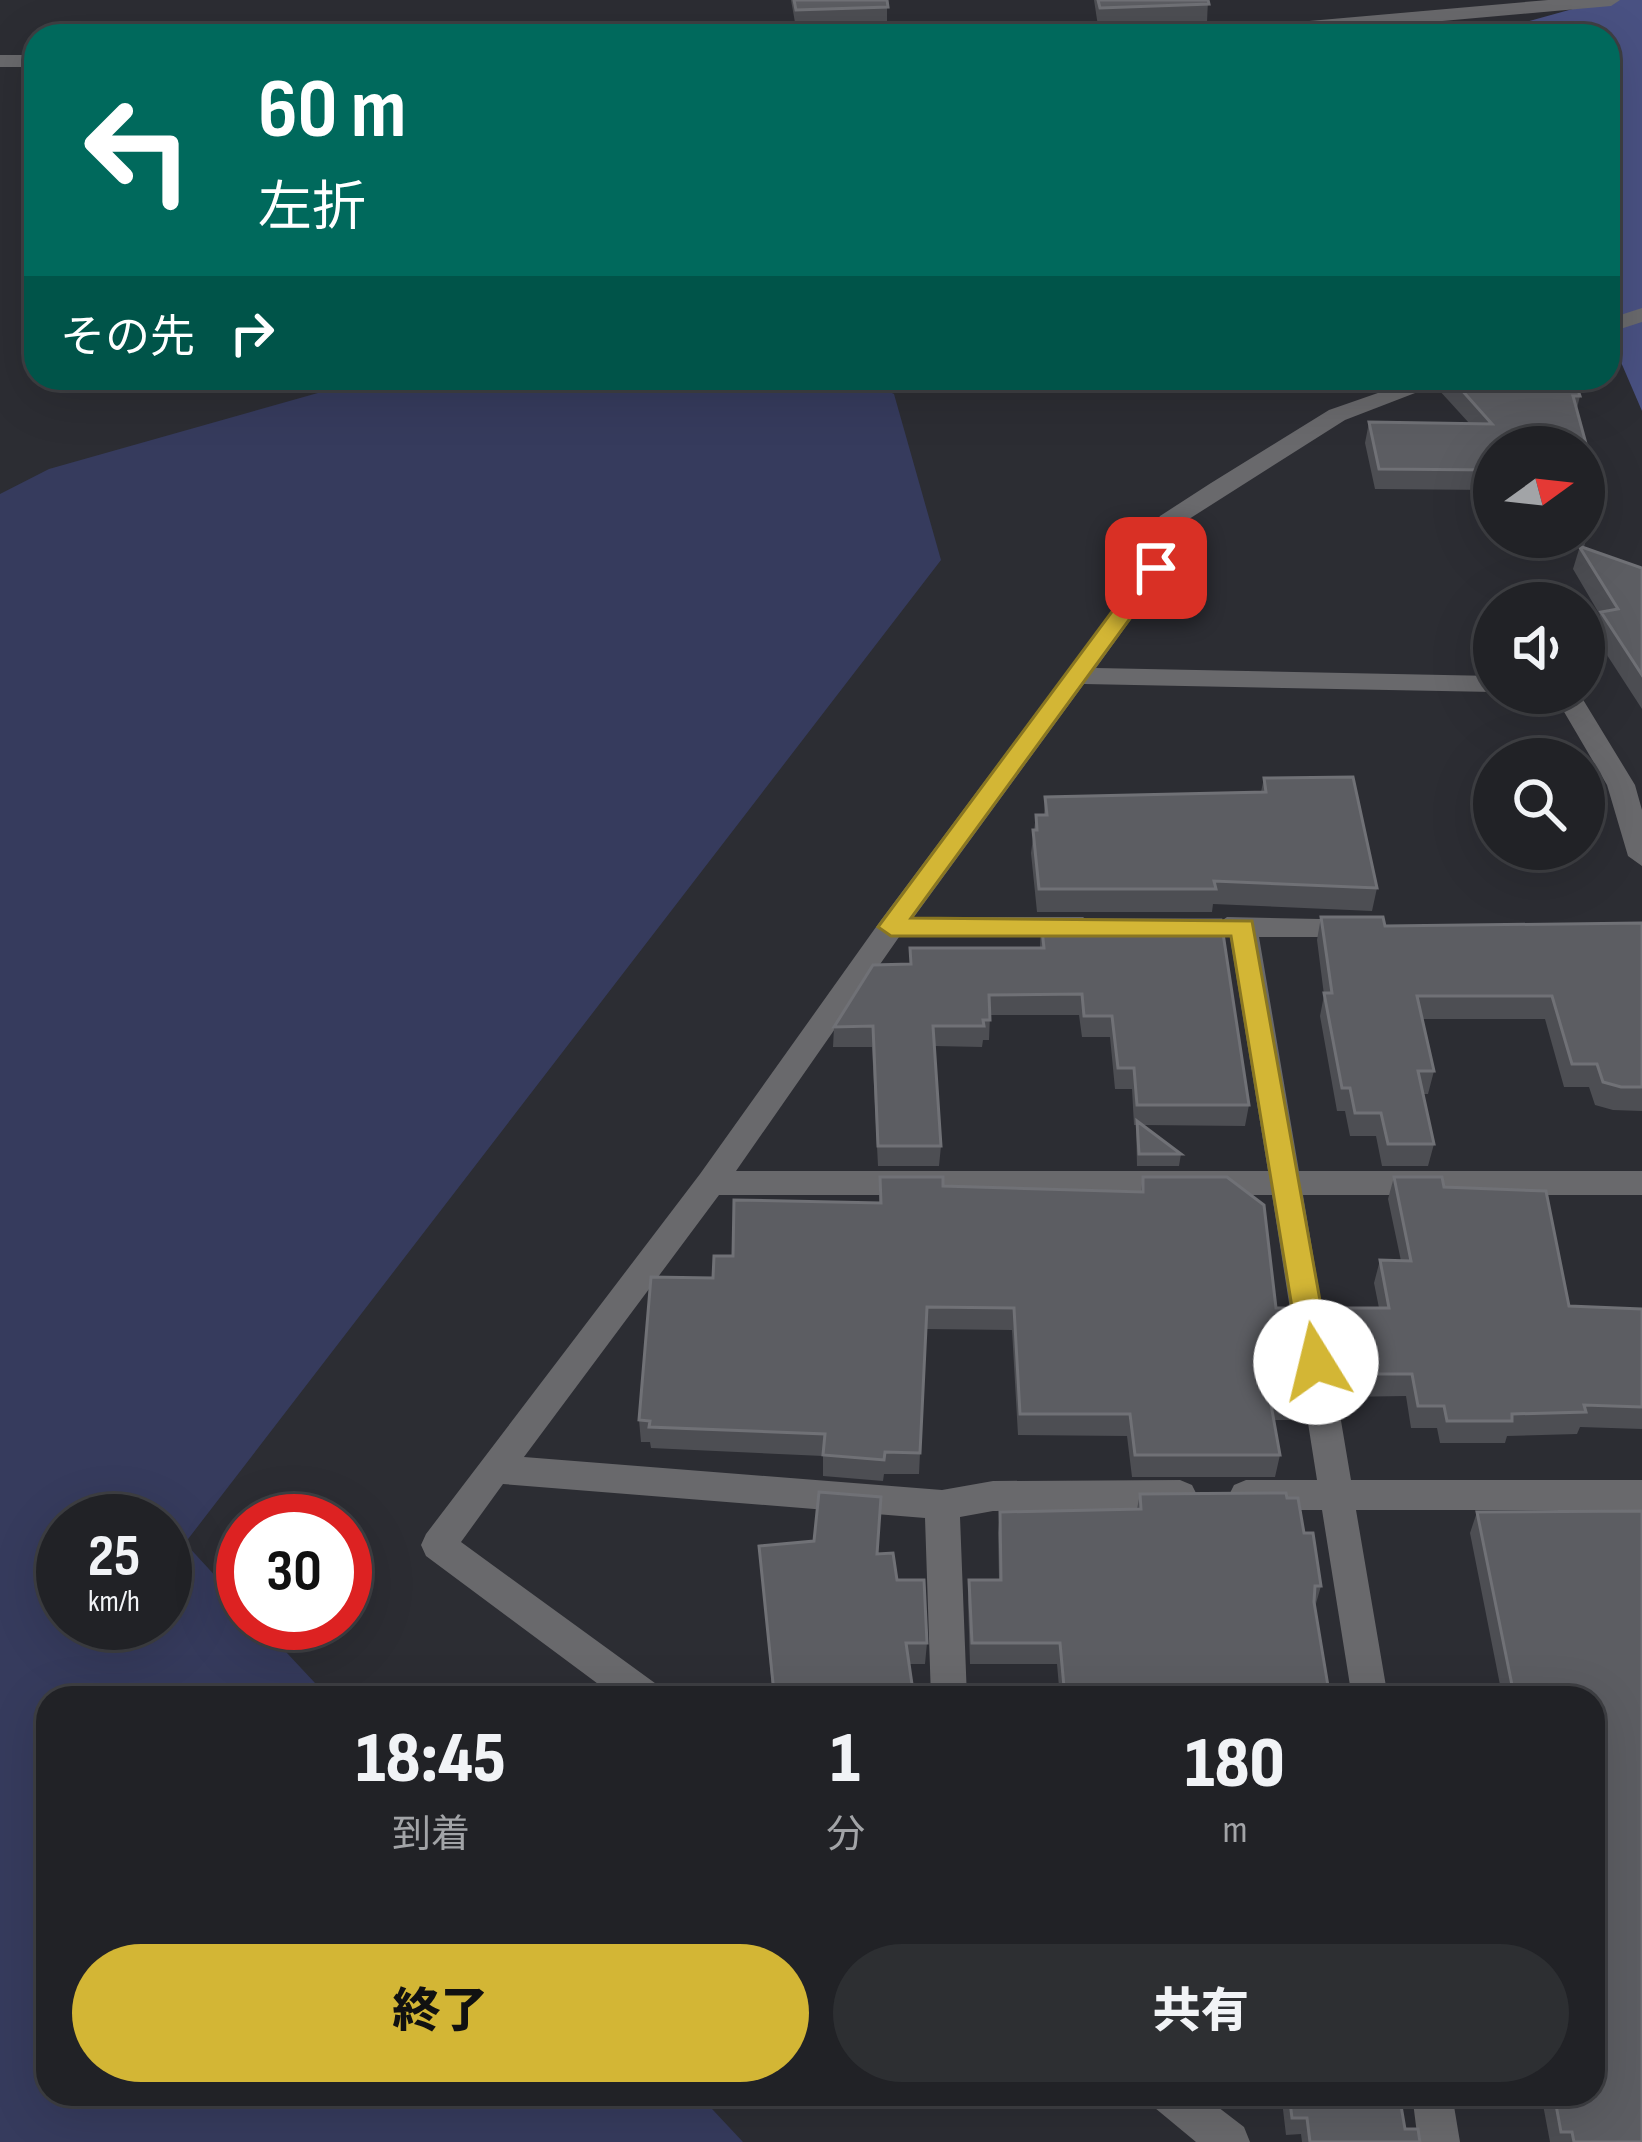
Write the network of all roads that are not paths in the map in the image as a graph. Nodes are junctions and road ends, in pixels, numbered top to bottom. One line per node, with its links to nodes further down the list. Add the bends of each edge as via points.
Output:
1 (1611, 0): 2 (street)
2 (1342, 24)
3 (1409, 390): 4 (street, via 1337,415 1169,521 1141,565 1156,568)
4 (1076, 676): 5 (street); 9 (street)
5 (1473, 684)
6 (1579, 714): 7 (street, via 1621,785)
7 (1642, 856)
8 (1384, 926): 12 (street)
9 (891, 927): 10 (street); 13 (street)
10 (1102, 927)
11 (1196, 927): 12 (street)
12 (1243, 927): 15 (street)
13 (711, 1183): 15 (street); 16 (street)
14 (1642, 1183): 15 (street)
15 (1287, 1185): 17 (street)
16 (491, 1469): 19 (street); 20 (street, via 439,1545)
17 (1338, 1494): 18 (street); 19 (street, via 993,1496); 22 (street)
18 (1642, 1495)
19 (942, 1505): 21 (street)
20 (630, 1686)
21 (949, 1686)
22 (1368, 1686)
23 (1183, 2106): 25 (street)
24 (1434, 2106): 26 (street)
25 (1229, 2142)
26 (1439, 2142)

